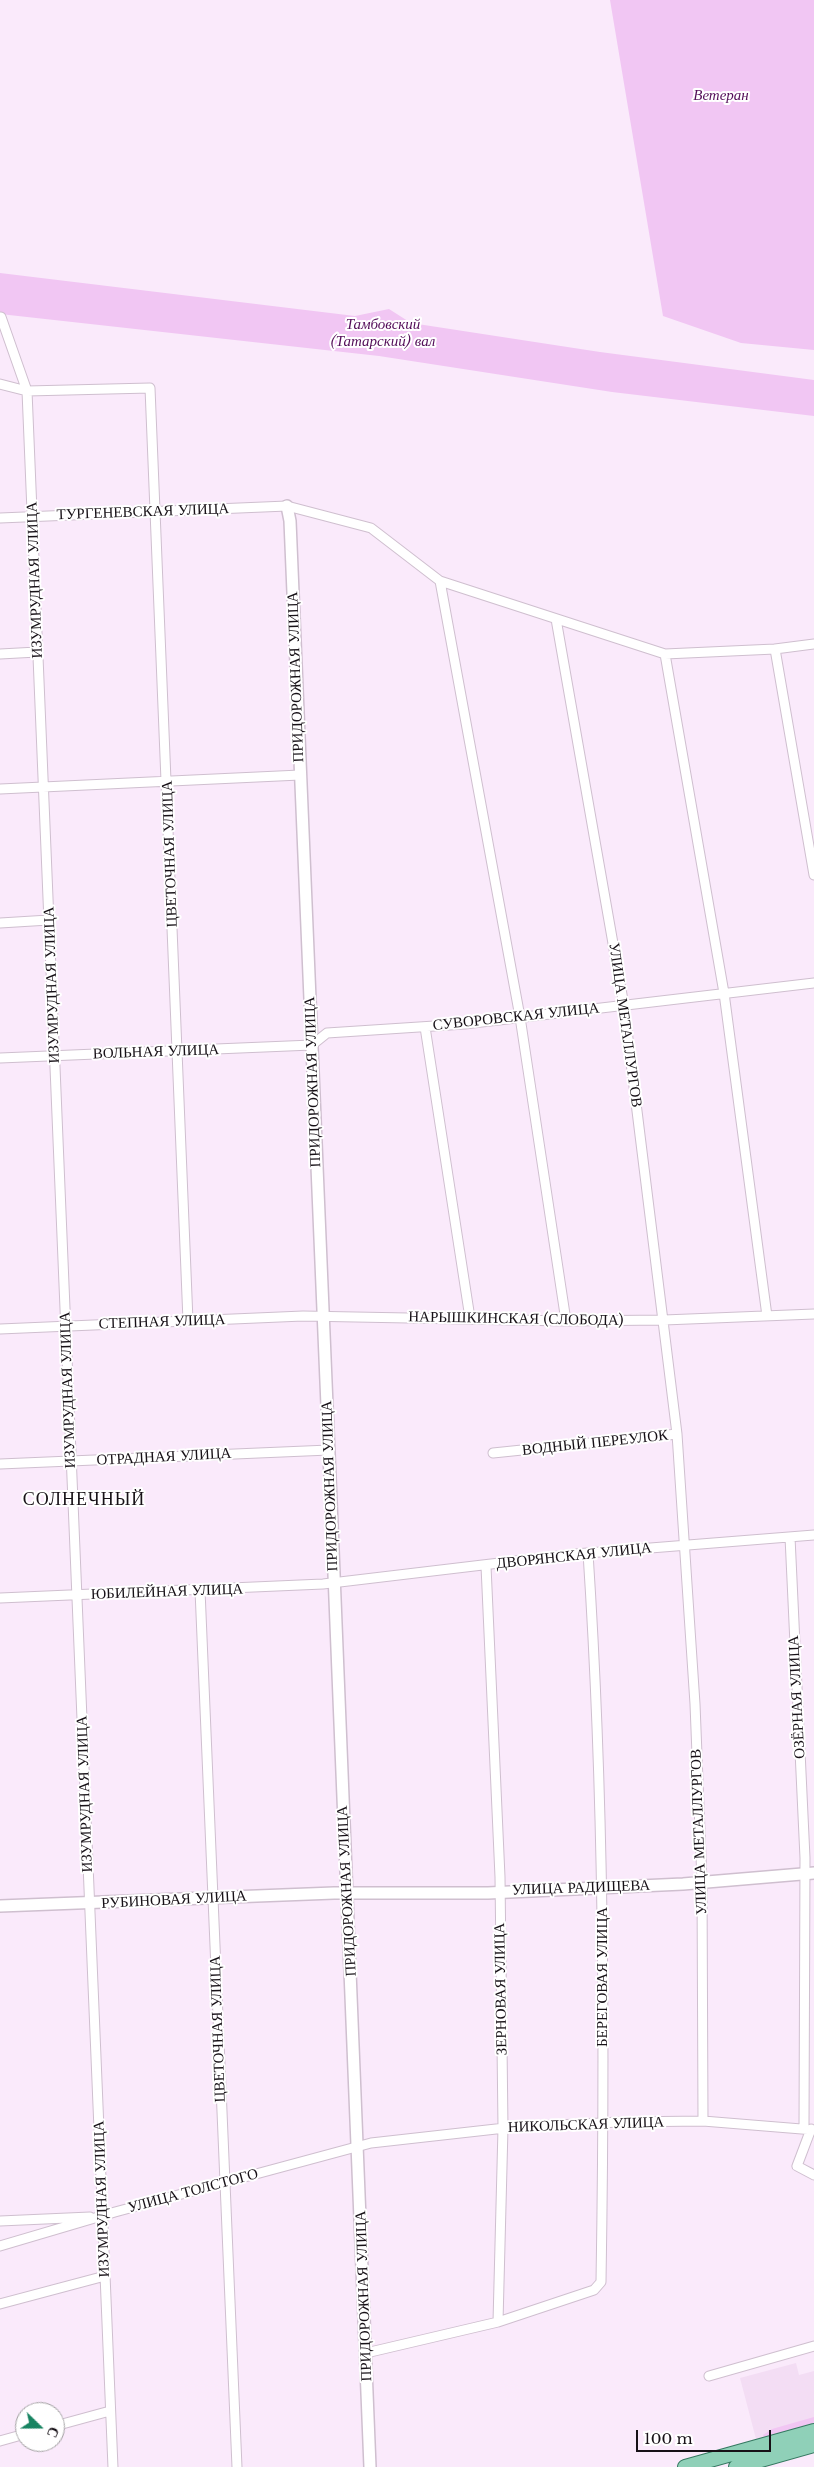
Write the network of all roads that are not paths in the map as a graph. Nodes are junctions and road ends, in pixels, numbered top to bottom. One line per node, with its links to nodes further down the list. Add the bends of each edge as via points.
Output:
1 (1, 317): 3 (street, ИЗУМРУДНАЯ УЛИЦА)
2 (0, 384): 3 (street)
3 (28, 391): 5 (street, ЦВЕТОЧНАЯ УЛИЦА, via 150,388); 6 (street, ИЗУМРУДНАЯ УЛИЦА)
4 (287, 506): 5 (street, ТУРГЕНЕВСКАЯ УЛИЦА); 8 (street, ТУРГЕНЕВСКАЯ УЛИЦА, via 371,528); 15 (street, ПРИДОРОЖНАЯ УЛИЦА)
5 (156, 513): 6 (street, ТУРГЕНЕВСКАЯ УЛИЦА); 16 (street, ЦВЕТОЧНАЯ УЛИЦА)
6 (32, 517): 7 (street, ТУРГЕНЕВСКАЯ УЛИЦА); 12 (street, ИЗУМРУДНАЯ УЛИЦА)
7 (0, 518)
8 (440, 581): 9 (street, ТУРГЕНЕВСКАЯ УЛИЦА); 25 (street)
9 (556, 619): 14 (street, ТУРГЕНЕВСКАЯ УЛИЦА); 24 (street, УЛИЦА МЕТАЛЛУРГОВ)
10 (814, 644): 11 (street)
11 (775, 649): 14 (street); 19 (street)
12 (37, 652): 13 (street); 17 (street, ИЗУМРУДНАЯ УЛИЦА)
13 (0, 654)
14 (665, 654): 23 (street)
15 (300, 775): 16 (street); 27 (street, ПРИДОРОЖНАЯ УЛИЦА)
16 (167, 782): 17 (street); 28 (street, ЦВЕТОЧНАЯ УЛИЦА)
17 (44, 786): 18 (street); 20 (street, ИЗУМРУДНАЯ УЛИЦА)
18 (0, 789)
19 (814, 875)
20 (49, 920): 21 (street); 29 (street, ИЗУМРУДНАЯ УЛИЦА)
21 (0, 923)
22 (814, 983): 23 (street, СУВОРОВСКАЯ УЛИЦА)
23 (724, 993): 24 (street, СУВОРОВСКАЯ УЛИЦА); 33 (street)
24 (624, 1006): 25 (street, СУВОРОВСКАЯ УЛИЦА); 35 (street, УЛИЦА МЕТАЛЛУРГОВ)
25 (520, 1017): 26 (street, СУВОРОВСКАЯ УЛИЦА); 37 (street)
26 (426, 1027): 27 (street, СУВОРОВСКАЯ УЛИЦА, via 327,1033); 34 (street)
27 (312, 1045): 28 (street, ВОЛЬНАЯ УЛИЦА); 32 (street, ПРИДОРОЖНАЯ УЛИЦА)
28 (178, 1052): 29 (street, ВОЛЬНАЯ УЛИЦА); 36 (street, ЦВЕТОЧНАЯ УЛИЦА)
29 (55, 1056): 30 (street, ВОЛЬНАЯ УЛИЦА); 38 (street, ИЗУМРУДНАЯ УЛИЦА)
30 (0, 1058)
31 (814, 1314): 33 (street)
32 (323, 1316): 34 (street, НАРЫШКИНСКАЯ (СЛОБОДА)); 36 (street, СТЕПНАЯ УЛИЦА); 41 (street, ПРИДОРОЖНАЯ УЛИЦА)
33 (767, 1316): 35 (street, НАРЫШКИНСКАЯ (СЛОБОДА))
34 (470, 1318): 37 (street, НАРЫШКИНСКАЯ (СЛОБОДА))
35 (664, 1320): 37 (street, НАРЫШКИНСКАЯ (СЛОБОДА)); 40 (street, УЛИЦА МЕТАЛЛУРГОВ)
36 (188, 1321): 38 (street, СТЕПНАЯ УЛИЦА)
37 (566, 1321)
38 (65, 1326): 39 (street, СТЕПНАЯ УЛИЦА); 43 (street, ИЗУМРУДНАЯ УЛИЦА)
39 (0, 1329)
40 (677, 1434): 42 (street, ВОДНЫЙ ПЕРЕУЛОК); 47 (street, ВОДНЫЙ ПЕРЕУЛОК)
41 (329, 1450): 43 (street, ОТРАДНАЯ УЛИЦА); 50 (street, ПРИДОРОЖНАЯ УЛИЦА)
42 (493, 1453)
43 (70, 1462): 44 (street, ОТРАДНАЯ УЛИЦА); 52 (street, ИЗУМРУДНАЯ УЛИЦА)
44 (0, 1464)
45 (814, 1535): 46 (street, ДВОРЯНСКАЯ УЛИЦА)
46 (790, 1537): 47 (street, ДВОРЯНСКАЯ УЛИЦА); 54 (street, ОЗЁРНАЯ УЛИЦА)
47 (685, 1544): 48 (street, ДВОРЯНСКАЯ УЛИЦА); 55 (street, УЛИЦА МЕТАЛЛУРГОВ)
48 (588, 1553): 49 (street, ДВОРЯНСКАЯ УЛИЦА); 56 (street, БЕРЕГОВАЯ УЛИЦА)
49 (486, 1566): 50 (street, ДВОРЯНСКАЯ УЛИЦА); 58 (street, ЗЕРНОВАЯ УЛИЦА)
50 (334, 1583): 51 (street, ЮБИЛЕЙНАЯ УЛИЦА); 57 (street, ПРИДОРОЖНАЯ УЛИЦА)
51 (200, 1590): 52 (street, ЮБИЛЕЙНАЯ УЛИЦА); 59 (street, ЦВЕТОЧНАЯ УЛИЦА)
52 (77, 1595): 53 (street, ЮБИЛЕЙНАЯ УЛИЦА); 60 (street, ИЗУМРУДНАЯ УЛИЦА)
53 (0, 1598)
54 (809, 1874): 55 (street, УЛИЦА РАДИЩЕВА); 65 (street, ОЗЁРНАЯ УЛИЦА)
55 (702, 1882): 56 (street, УЛИЦА РАДИЩЕВА); 62 (street, УЛИЦА МЕТАЛЛУРГОВ)
56 (602, 1888): 58 (street, УЛИЦА РАДИЩЕВА); 63 (street, БЕРЕГОВАЯ УЛИЦА)
57 (348, 1892): 58 (street, УЛИЦА РАДИЩЕВА); 59 (street, РУБИНОВАЯ УЛИЦА); 66 (street, ПРИДОРОЖНАЯ УЛИЦА)
58 (500, 1892): 64 (street, ЗЕРНОВАЯ УЛИЦА)
59 (213, 1897): 60 (street, РУБИНОВАЯ УЛИЦА); 68 (street, ЦВЕТОЧНАЯ УЛИЦА)
60 (90, 1904): 61 (street, РУБИНОВАЯ УЛИЦА); 69 (street, ИЗУМРУДНАЯ УЛИЦА)
61 (0, 1906)
62 (703, 2121): 63 (street, НИКОЛЬСКАЯ УЛИЦА); 65 (street, НИКОЛЬСКАЯ УЛИЦА)
63 (604, 2123): 64 (street, НИКОЛЬСКАЯ УЛИЦА); 74 (street, БЕРЕГОВАЯ УЛИЦА, via 601,2282 594,2290)
64 (503, 2128): 66 (street, НИКОЛЬСКАЯ УЛИЦА); 74 (street, ЗЕРНОВАЯ УЛИЦА)
65 (810, 2129): 67 (street, via 797,2166)
66 (358, 2146): 68 (street, УЛИЦА ТОЛСТОГО); 76 (street, ПРИДОРОЖНАЯ УЛИЦА)
67 (814, 2175)
68 (225, 2183): 69 (street, УЛИЦА ТОЛСТОГО); 85 (street, ЦВЕТОЧНАЯ УЛИЦА)
69 (102, 2216): 70 (street); 71 (street, УЛИЦА ТОЛСТОГО); 72 (street, ИЗУМРУДНАЯ УЛИЦА)
70 (0, 2221)
71 (0, 2246)
72 (105, 2276): 73 (street); 78 (street, ИЗУМРУДНАЯ УЛИЦА)
73 (0, 2304)
74 (498, 2322): 76 (street)
75 (814, 2346): 77 (street)
76 (366, 2353): 86 (street, ПРИДОРОЖНАЯ УЛИЦА)
77 (709, 2376)
78 (110, 2411): 79 (street); 84 (street, ИЗУМРУДНАЯ УЛИЦА)
79 (65, 2423)
80 (814, 2431): 87 (main road)
81 (15, 2437): 82 (street)
82 (0, 2441)
83 (814, 2445): 88 (main road)
84 (113, 2467)
85 (237, 2467)
86 (370, 2467)
87 (685, 2467)
88 (736, 2467)

